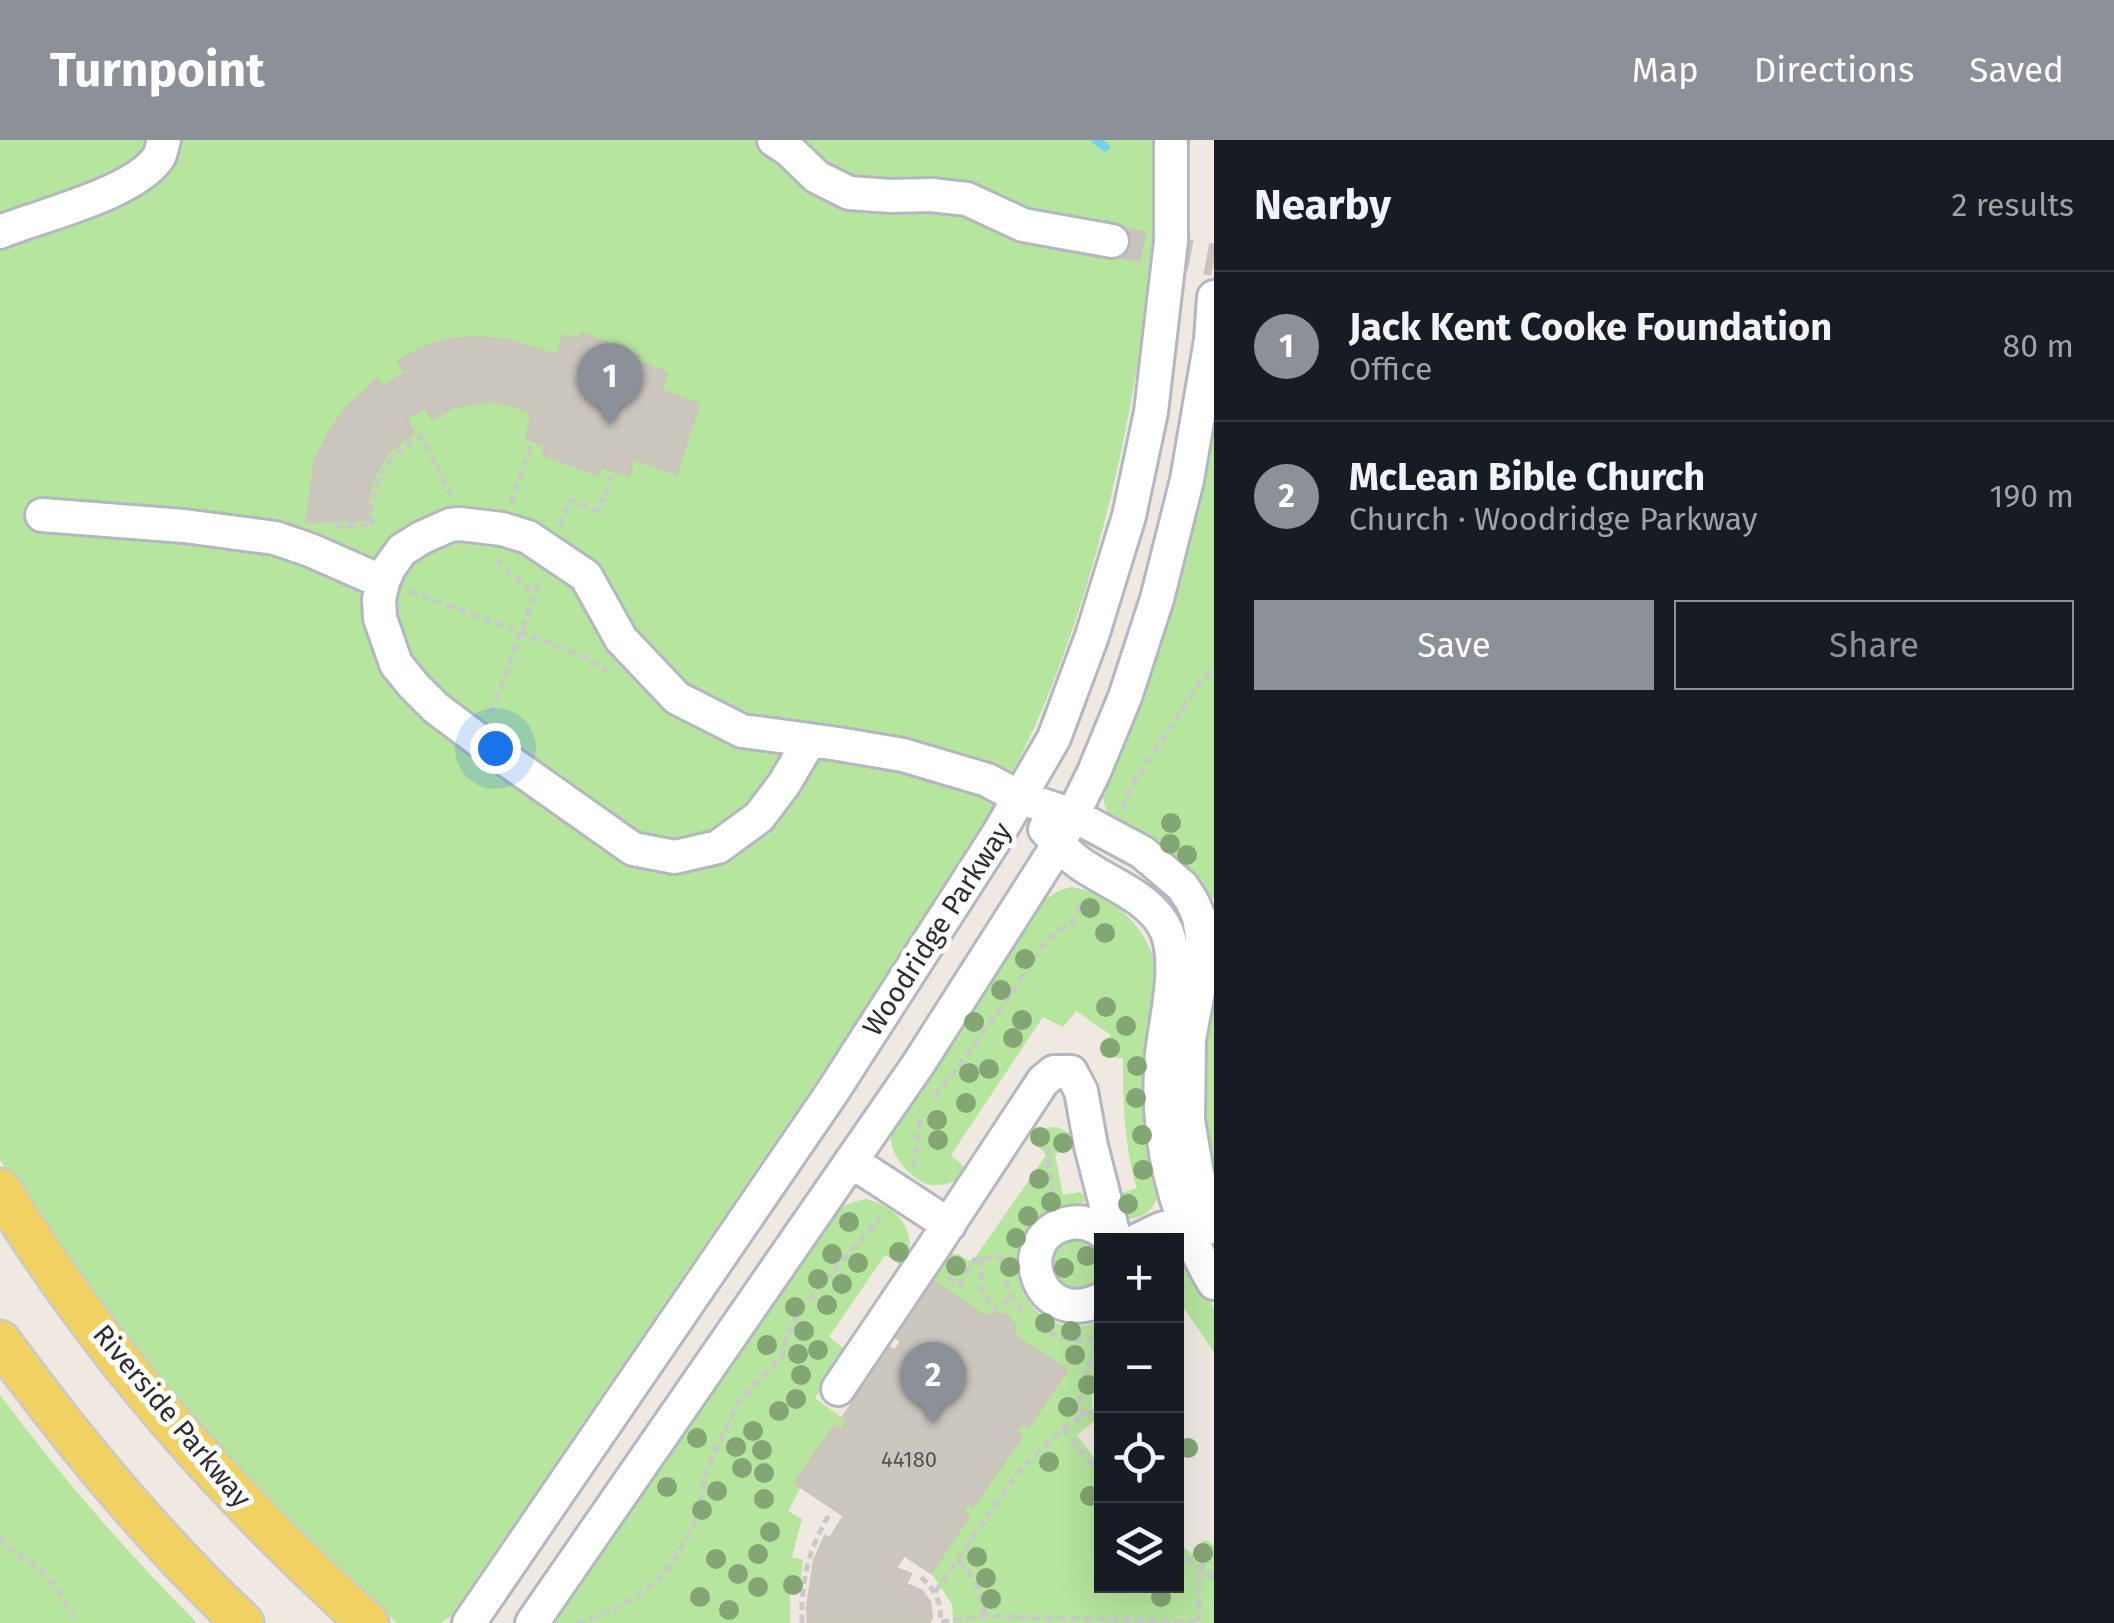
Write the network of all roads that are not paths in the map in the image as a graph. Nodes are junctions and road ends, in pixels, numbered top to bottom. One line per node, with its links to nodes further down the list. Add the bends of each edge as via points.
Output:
1 (164, 140): 4 (street, via 144,172 118,190)
2 (774, 140): 5 (street, via 817,177 849,193 967,199 1022,226)
3 (1171, 140): 10 (street, Woodridge Parkway, via 1160,337 1129,516 1054,738)
4 (0, 232)
5 (1112, 240)
6 (1214, 298): 11 (street, Woodridge Parkway, via 1187,480 1157,599 1125,696)
7 (42, 516): 8 (street, via 276,538)
8 (383, 582): 9 (street, via 402,550 450,525 528,537 586,576 621,639 677,698 742,730); 9 (street, via 380,618 396,664 414,686 633,849 675,856 718,848 759,817)
9 (810, 740): 10 (street, via 902,755 987,780)
10 (1021, 798): 11 (street); 26 (street, Woodridge Parkway, via 833,1091)
11 (1065, 830): 12 (street, via 1079,862 1158,918); 13 (street, Woodridge Parkway)
12 (1194, 932): 15 (street, via 1171,980 1161,1097 1167,1161)
13 (851, 1161): 16 (street); 27 (street, Woodridge Parkway)
14 (0, 1189): 25 (main road, Riverside Parkway, via 114,1354 191,1446)
15 (1199, 1224): 19 (street); 20 (street)
16 (949, 1225): 18 (street, via 1043,1081 1054,1072 1070,1072 1081,1091); 23 (street)
17 (1103, 1233): 21 (street, via 1092,1225 1064,1224 1044,1237 1036,1253 1046,1293 1072,1306)
18 (1111, 1233)
19 (1153, 1233)
20 (1214, 1283)
21 (1094, 1302)
22 (0, 1341): 24 (main road, via 108,1479)
23 (838, 1389)
24 (243, 1623)
25 (368, 1623)
26 (469, 1623)
27 (532, 1623)

